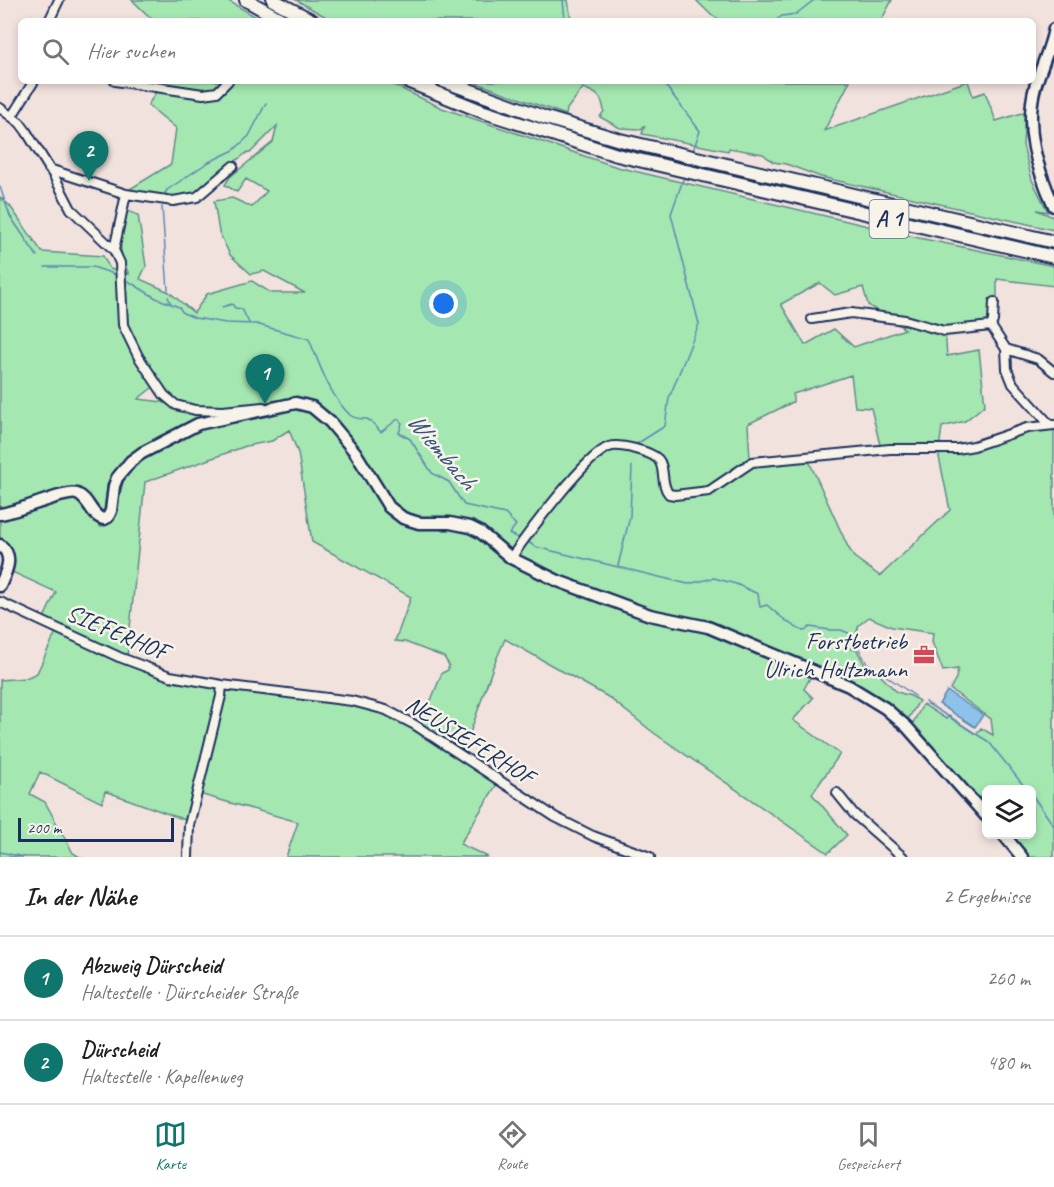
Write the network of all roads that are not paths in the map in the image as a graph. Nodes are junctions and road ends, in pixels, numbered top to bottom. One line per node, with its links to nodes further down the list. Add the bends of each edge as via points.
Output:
1 (59, 0): 4 (street)
2 (246, 0): 5 (highway)
3 (273, 0): 6 (highway)
4 (50, 18)
5 (279, 18)
6 (307, 18)
7 (1054, 29): 18 (main road, via 1035,89 1032,120 1036,156)
8 (32, 84): 14 (street)
9 (135, 84): 10 (street, via 203,94 217,92)
10 (225, 84)
11 (414, 84): 21 (highway, A 1, via 484,112 617,155)
12 (452, 84): 19 (highway, A 1, via 620,140)
13 (0, 108): 14 (street)
14 (12, 116): 16 (street)
15 (233, 166): 17 (street, via 197,197 173,201)
16 (49, 169): 17 (street); 20 (street, via 76,216)
17 (126, 194): 20 (street)
18 (1054, 206)
19 (1054, 242)
20 (114, 250): 27 (street, via 120,263 123,325 138,356 170,401 195,410 261,406)
21 (1054, 257)
22 (994, 302): 24 (street)
23 (813, 319): 24 (street, via 851,313 905,320 944,331)
24 (991, 326): 25 (street)
25 (1006, 349): 26 (street, via 1038,359); 28 (street, via 1013,384)
26 (1054, 372)
27 (266, 411): 29 (main road, via 198,424 137,456 117,478 111,511 104,519 81,496 71,493); 31 (main road, via 296,404 312,407 343,437 395,513 411,522 470,527)
28 (1052, 425): 31 (street, via 1026,428 957,449 890,449 752,462 709,491 675,495 666,492 656,457 631,448 609,447 583,468)
29 (0, 514)
30 (0, 544): 32 (main road, via 9,560)
31 (511, 558): 36 (main road, via 604,599 650,615 708,627 837,680 885,708 920,739)
32 (0, 586)
33 (0, 602): 34 (street, SIEFERHOF, via 158,673)
34 (222, 685): 38 (street, via 189,825); 39 (street, NEUSIEFERHOF, via 352,701 386,710 555,817 593,837)
35 (837, 793): 40 (street, via 854,814)
36 (982, 810)
37 (1006, 839): 41 (main road)
38 (188, 857)
39 (650, 857)
40 (903, 857)
41 (1022, 857)

